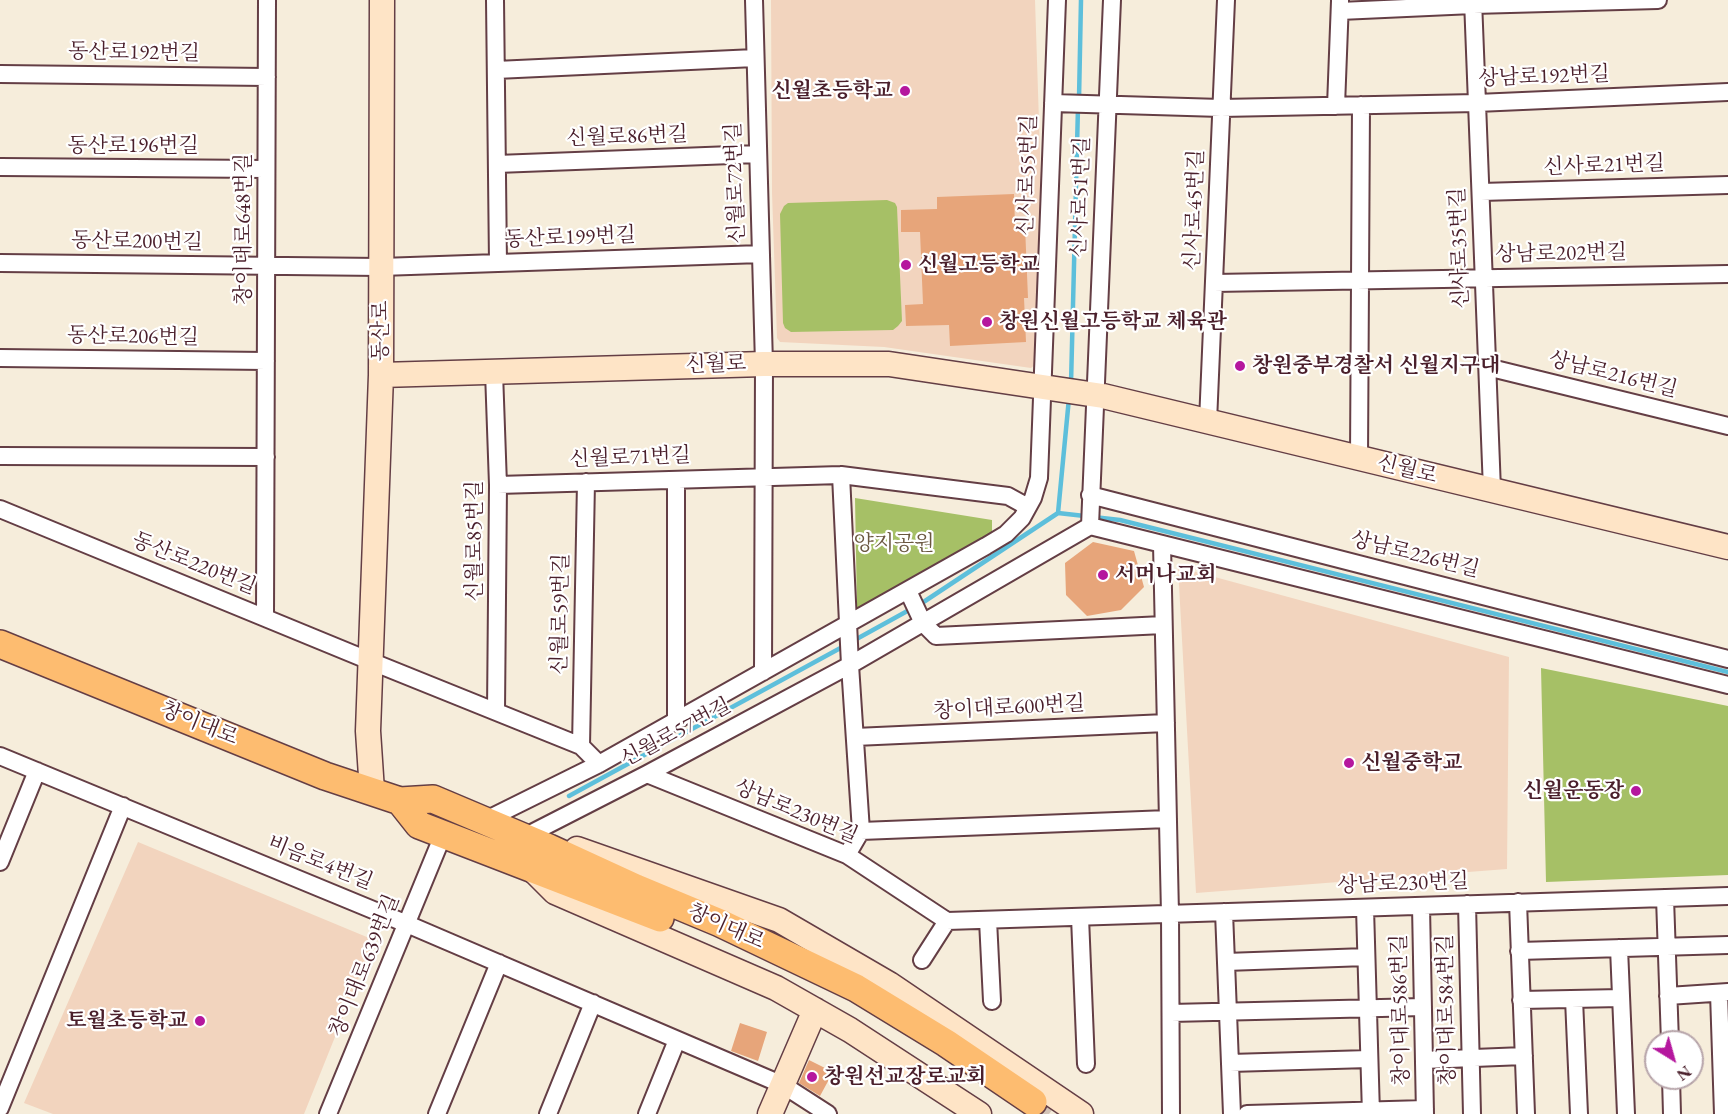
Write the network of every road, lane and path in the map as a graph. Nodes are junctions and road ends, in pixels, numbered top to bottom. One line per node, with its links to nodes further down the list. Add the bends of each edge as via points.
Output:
1 (267, 0): 14 (street, 창이대로648번길)
2 (382, 0): 32 (street, 동산로)
3 (495, 0): 12 (street)
4 (754, 0): 11 (street, 신월로72번길)
5 (1057, 0): 16 (street, 신사로55번길)
6 (1112, 0): 18 (street, 신사로51번길)
7 (1226, 0): 21 (street, 신사로45번길)
8 (1658, 0): 9 (street)
9 (1473, 2): 10 (street); 17 (street, 신사로35번길)
10 (1340, 5): 20 (street)
11 (756, 58): 12 (street); 22 (street, 신월로72번길)
12 (496, 70): 23 (street)
13 (0, 74): 14 (street, 동산로192번길)
14 (267, 77): 25 (street, 창이대로648번길)
15 (1728, 92): 17 (street, 상남로192번길)
16 (1056, 103): 18 (street, 상남로192번길); 43 (street, 신사로55번길)
17 (1477, 103): 19 (street, 상남로192번길); 27 (street, 신사로35번길)
18 (1104, 105): 21 (street, 상남로192번길); 44 (street, 신사로51번길)
19 (1361, 105): 20 (street, 상남로192번길); 35 (street)
20 (1336, 106): 21 (street, 상남로192번길)
21 (1221, 108): 36 (street, 신사로45번길)
22 (758, 154): 23 (street, 신월로86번길); 28 (street, 신월로72번길)
23 (498, 164): 30 (street)
24 (0, 167): 25 (street, 동산로196번길)
25 (266, 169): 31 (street, 창이대로648번길)
26 (1728, 184): 27 (street, 신사로21번길)
27 (1481, 192): 34 (street, 신사로35번길)
28 (761, 254): 30 (street, 동산로199번길); 39 (street, 신월로72번길)
29 (0, 263): 31 (street, 동산로200번길)
30 (498, 263): 32 (street, 동산로199번길)
31 (266, 266): 32 (street, 동산로200번길); 38 (street, 창이대로648번길)
32 (381, 267): 42 (street, 동산로)
33 (1728, 274): 34 (street, 상남로202번길)
34 (1484, 278): 35 (street, 상남로202번길); 40 (street, 신사로35번길)
35 (1359, 281): 36 (street, 상남로202번길); 49 (street)
36 (1214, 283): 45 (street, 신사로45번길)
37 (0, 358): 38 (street, 동산로206번길)
38 (266, 361): 48 (street, 창이대로648번길)
39 (764, 364): 41 (street, 신월로); 43 (street, 신월로, via 889,364); 51 (street)
40 (1487, 367): 46 (street, 상남로216번길); 55 (street, 신사로35번길)
41 (494, 372): 42 (street, 신월로); 54 (street, 신월로85번길)
42 (381, 375): 70 (street, 동산로)
43 (1045, 388): 44 (street, 신월로); 57 (street, via 1039,478)
44 (1090, 394): 45 (street, 신월로); 56 (street)
45 (1208, 422): 49 (street, 신월로)
46 (1728, 426)
47 (0, 456): 48 (street)
48 (266, 457): 63 (street, 창이대로648번길)
49 (1359, 459): 55 (street, 신월로)
50 (841, 475): 51 (street); 57 (street, via 1008,496); 66 (street)
51 (764, 477): 52 (street, 신월로71번길); 71 (street)
52 (676, 480): 53 (street, 신월로71번길); 74 (street)
53 (586, 482): 54 (street, 신월로71번길); 77 (street, 신월로59번길)
54 (498, 485): 73 (street, 신월로85번길)
55 (1491, 490): 61 (street, 신월로)
56 (1090, 501): 59 (street); 69 (street, 상남로226번길)
57 (1028, 507): 62 (street, via 1006,534)
58 (0, 509): 63 (street, 동산로220번길)
59 (1090, 526): 60 (street); 64 (street, 신월로57번길)
60 (1162, 544): 65 (street); 72 (street)
61 (1728, 547)
62 (909, 593): 64 (street); 66 (street)
63 (265, 617): 70 (street, 동산로220번길)
64 (921, 619): 65 (street, via 936,636); 68 (street, 신월로57번길)
65 (1163, 625): 75 (street)
66 (848, 629): 68 (street); 71 (street)
67 (0, 644): 82 (main road, 창이대로, via 325,776)
68 (850, 659): 76 (street); 81 (street, 신월로57번길)
69 (1728, 659)
70 (370, 661): 73 (street); 82 (street, 동산로, via 368,731)
71 (763, 672): 74 (street)
72 (1728, 685)
73 (496, 711): 77 (street)
74 (676, 721): 79 (street)
75 (1166, 723): 76 (street, 창이대로600번길); 85 (street)
76 (855, 737): 87 (street)
77 (581, 746): 79 (street)
78 (0, 756): 80 (street, 비음로4번길)
79 (600, 764): 86 (street)
80 (37, 771): 84 (street, 비음로4번길); 92 (street)
81 (647, 774): 89 (street, 신월로57번길); 90 (street, 상남로230번길)
82 (372, 791): 83 (main road, 창이대로)
83 (400, 801): 86 (main road, 창이대로, via 433,799); 88 (main road, 창이대로, via 419,825)
84 (123, 806): 104 (street, 비음로4번길); 136 (street)
85 (1168, 819): 87 (street); 100 (street)
86 (484, 821): 89 (main road, 창이대로)
87 (861, 831): 90 (street)
88 (442, 835): 91 (main road, 창이대로); 104 (street, 창이대로639번길)
89 (522, 838): 91 (main road, 창이대로)
90 (847, 855): 103 (street, 상남로230번길)
91 (541, 859): 122 (street, via 555,892 776,988); 135 (main road, 창이대로, via 850,1004); 146 (street, via 572,847 779,920 889,984)
92 (0, 862)
93 (1728, 896): 94 (street, 상남로230번길)
94 (1665, 898): 95 (street, 상남로230번길); 106 (street)
95 (1518, 902): 96 (street, 상남로230번길); 108 (street)
96 (1467, 904): 97 (street, 상남로230번길); 128 (street, 창이대로584번길)
97 (1422, 906): 98 (street, 상남로230번길); 121 (street, 창이대로586번길)
98 (1365, 908): 99 (street, 상남로230번길); 109 (street)
99 (1224, 912): 100 (street, 상남로230번길); 111 (street)
100 (1170, 914): 101 (street, 상남로230번길); 124 (street)
101 (1080, 917): 102 (street, 상남로230번길); 132 (street)
102 (988, 920): 103 (street, 상남로230번길); 118 (street)
103 (947, 921): 110 (street)
104 (407, 924): 112 (street, 비음로4번길); 139 (street, 창이대로639번길)
105 (1728, 945): 106 (street)
106 (1667, 947): 107 (street); 114 (street)
107 (1619, 948): 108 (street); 115 (street)
108 (1520, 951): 117 (street)
109 (1366, 957): 111 (street); 120 (street)
110 (922, 960)
111 (1226, 962): 123 (street)
112 (499, 963): 119 (street, 비음로4번길); 140 (street)
113 (1724, 992): 114 (street); 155 (street)
114 (1668, 996): 125 (street)
115 (1621, 998): 116 (street); 153 (street)
116 (1574, 999): 117 (street); 152 (street)
117 (1521, 1000): 127 (street)
118 (992, 1001)
119 (593, 1004): 126 (street, 비음로4번길); 141 (street)
120 (1368, 1007): 121 (street); 123 (street); 129 (street)
121 (1423, 1007): 130 (street, 창이대로586번길)
122 (815, 1010): 133 (street); 145 (street)
123 (1228, 1011): 124 (street); 131 (street)
124 (1171, 1013): 147 (street)
125 (1669, 1030)
126 (677, 1040): 133 (street, 비음로4번길); 142 (street)
127 (1524, 1056): 128 (street); 151 (street)
128 (1470, 1058): 130 (street); 150 (street, 창이대로584번길)
129 (1369, 1059): 131 (street); 138 (street)
130 (1424, 1060): 137 (street, 창이대로586번길)
131 (1230, 1063): 148 (street)
132 (1086, 1064)
133 (783, 1085): 143 (street); 144 (street, 비음로4번길)
134 (1671, 1090): 154 (street)
135 (1027, 1107)
136 (0, 1108)
137 (1425, 1111): 138 (street)
138 (1371, 1112): 149 (street)
139 (328, 1114)
140 (437, 1114)
141 (548, 1114)
142 (647, 1114)
143 (770, 1114)
144 (828, 1114)
145 (979, 1114)
146 (1081, 1114)
147 (1171, 1114)
148 (1232, 1114)
149 (1247, 1114)
150 (1472, 1114)
151 (1526, 1114)
152 (1579, 1114)
153 (1626, 1114)
154 (1672, 1114)
155 (1723, 1114)

